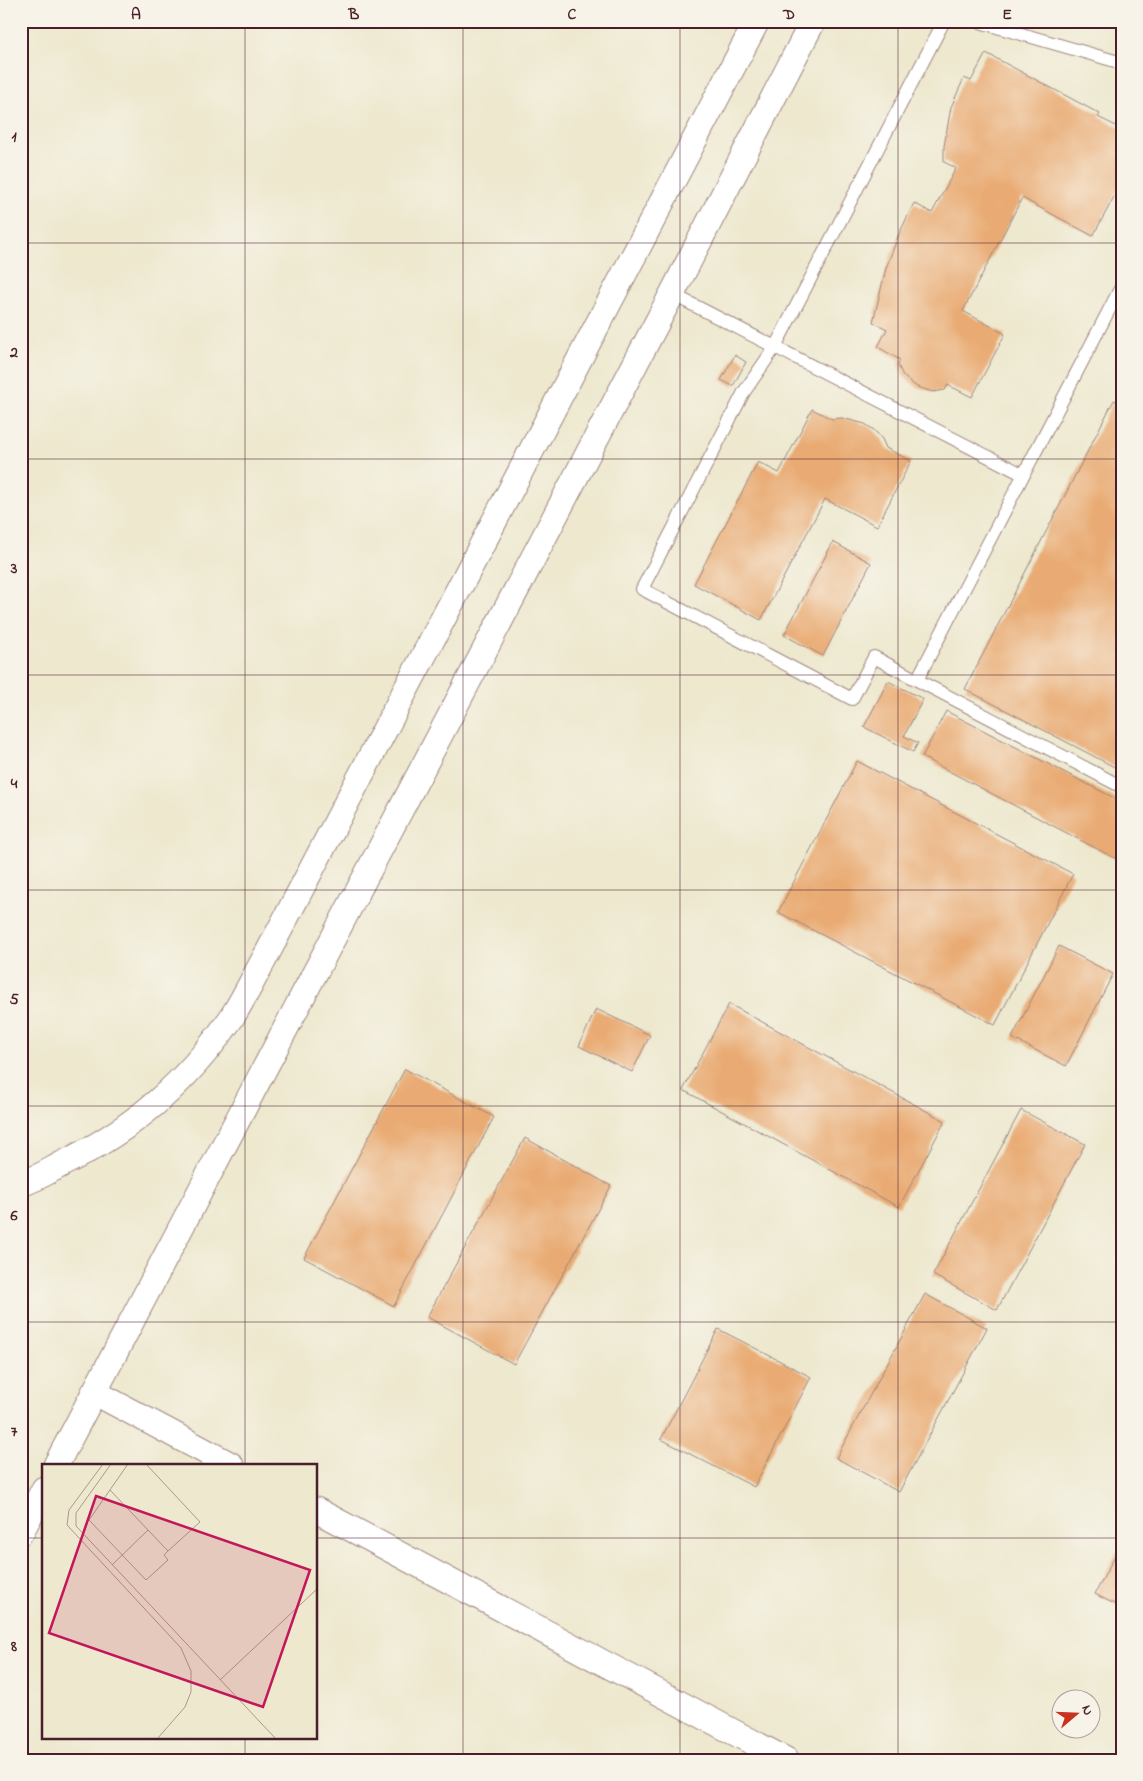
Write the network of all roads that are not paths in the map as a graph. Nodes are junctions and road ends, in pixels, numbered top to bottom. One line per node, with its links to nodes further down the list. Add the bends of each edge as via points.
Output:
1 (757, 21): 12 (street, via 231,1018 203,1056 169,1092 130,1125 86,1153)
2 (813, 21): 7 (street)
3 (944, 21): 8 (lane)
4 (976, 21): 5 (lane)
5 (1122, 63)
6 (1122, 285): 9 (lane)
7 (672, 294): 8 (lane); 13 (street)
8 (775, 347): 9 (lane); 10 (lane, via 744,392 642,589 852,699 874,657)
9 (1024, 475): 10 (lane)
10 (917, 680): 11 (lane)
11 (1122, 787)
12 (21, 1184)
13 (94, 1392): 14 (street); 15 (street)
14 (57, 1464)
15 (229, 1464)
16 (42, 1493): 18 (street)
17 (318, 1511): 19 (street)
18 (21, 1532)
19 (786, 1760)

